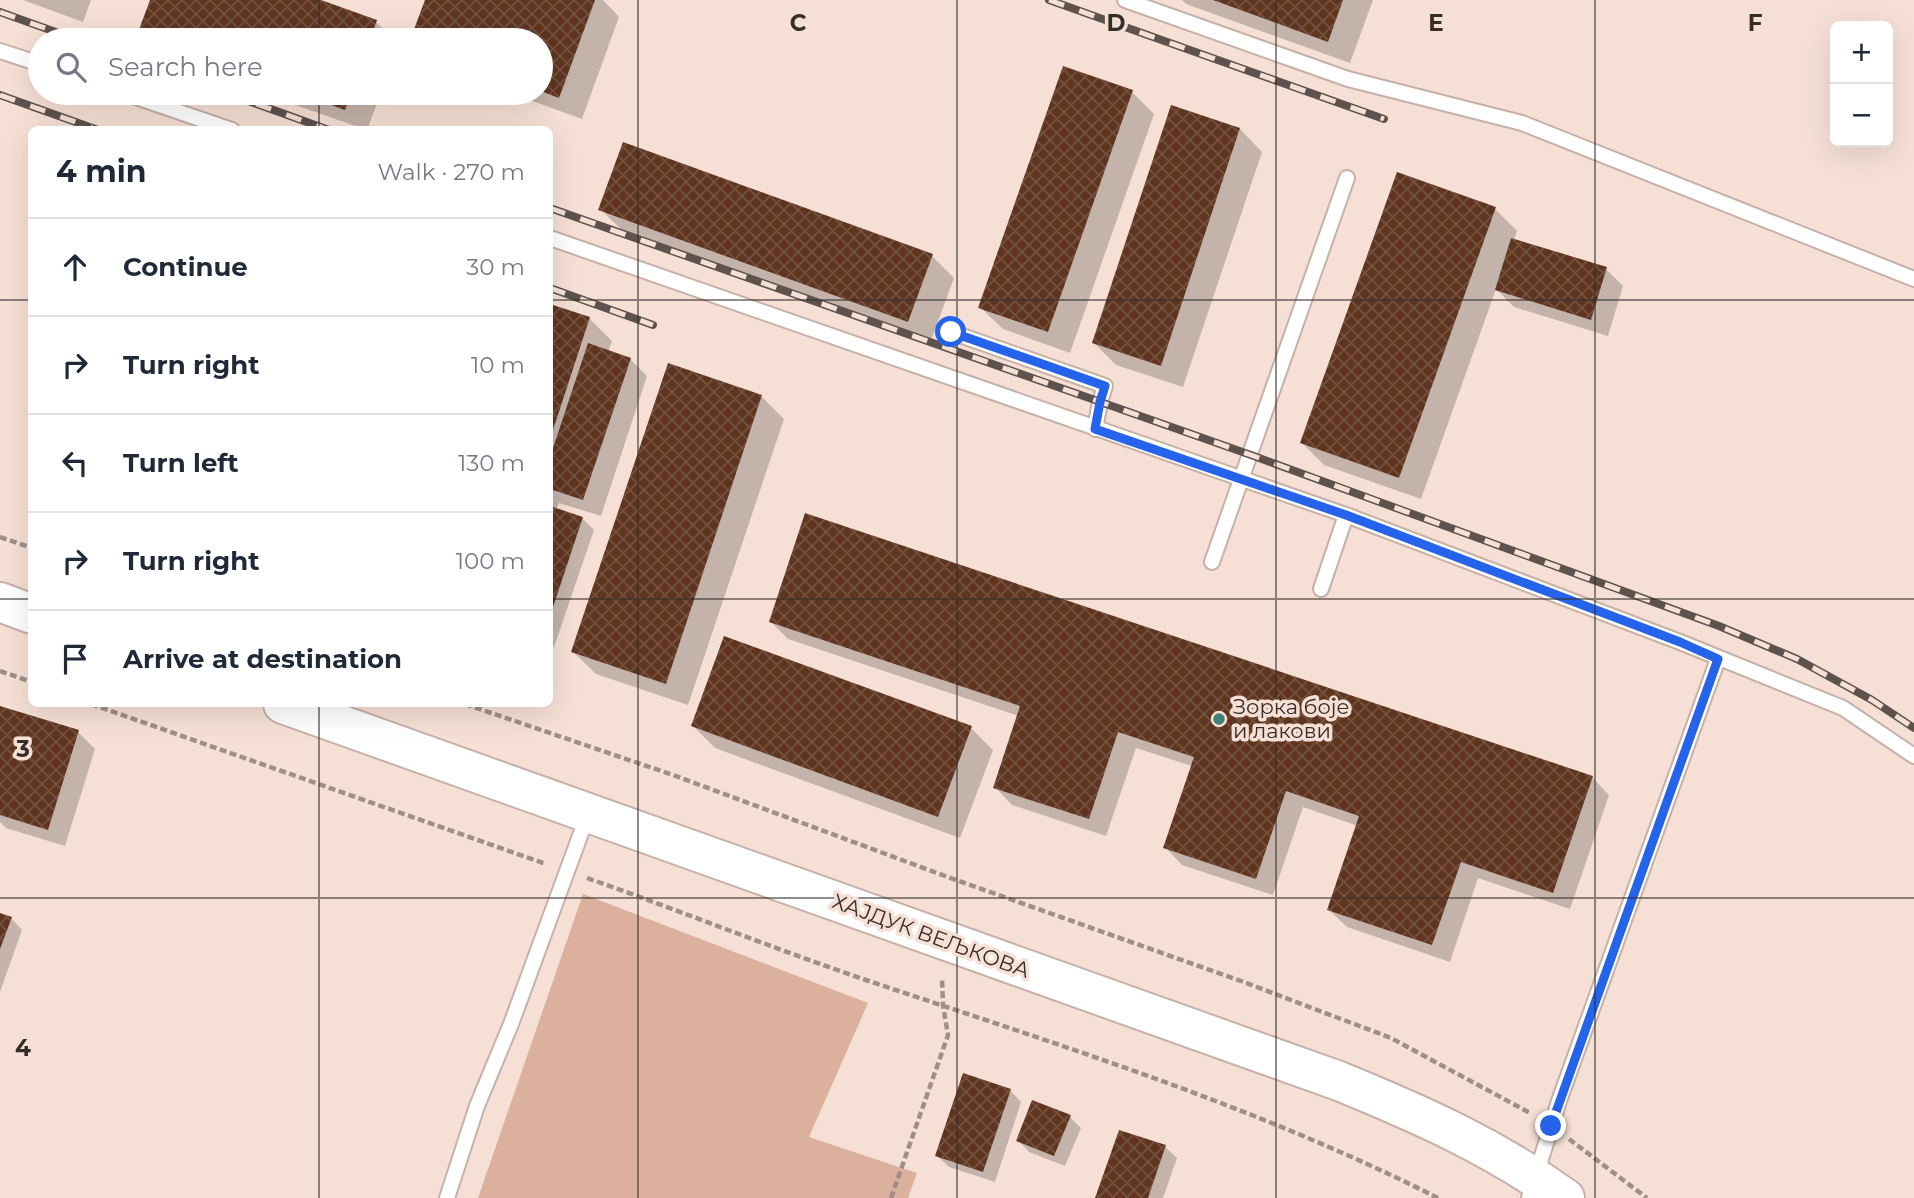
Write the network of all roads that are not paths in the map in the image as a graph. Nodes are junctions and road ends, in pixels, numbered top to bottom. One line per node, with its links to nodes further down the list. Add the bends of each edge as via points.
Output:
1 (1125, 0): 8 (lane, via 1348,79 1522,123)
2 (0, 51): 3 (lane)
3 (28, 60)
4 (159, 105): 5 (lane)
5 (220, 126)
6 (1347, 178): 11 (lane)
7 (553, 239): 10 (lane)
8 (1914, 279)
9 (951, 332): 10 (lane, via 1105,386)
10 (1095, 429): 11 (lane)
11 (1242, 479): 12 (lane); 13 (lane)
12 (1346, 515): 14 (lane); 17 (lane)
13 (1212, 562)
14 (1321, 589)
15 (0, 602): 16 (main road)
16 (28, 612)
17 (1718, 659): 19 (lane, via 1843,708); 21 (lane, via 1551,1126)
18 (291, 707): 20 (main road, ХАЈДУК ВЕЉКОВА)
19 (1914, 756)
20 (589, 813): 21 (main road, ХАЈДУК ВЕЉКОВА, via 1339,1081 1464,1135); 22 (lane, via 477,1106)
21 (1543, 1191)
22 (447, 1198)

